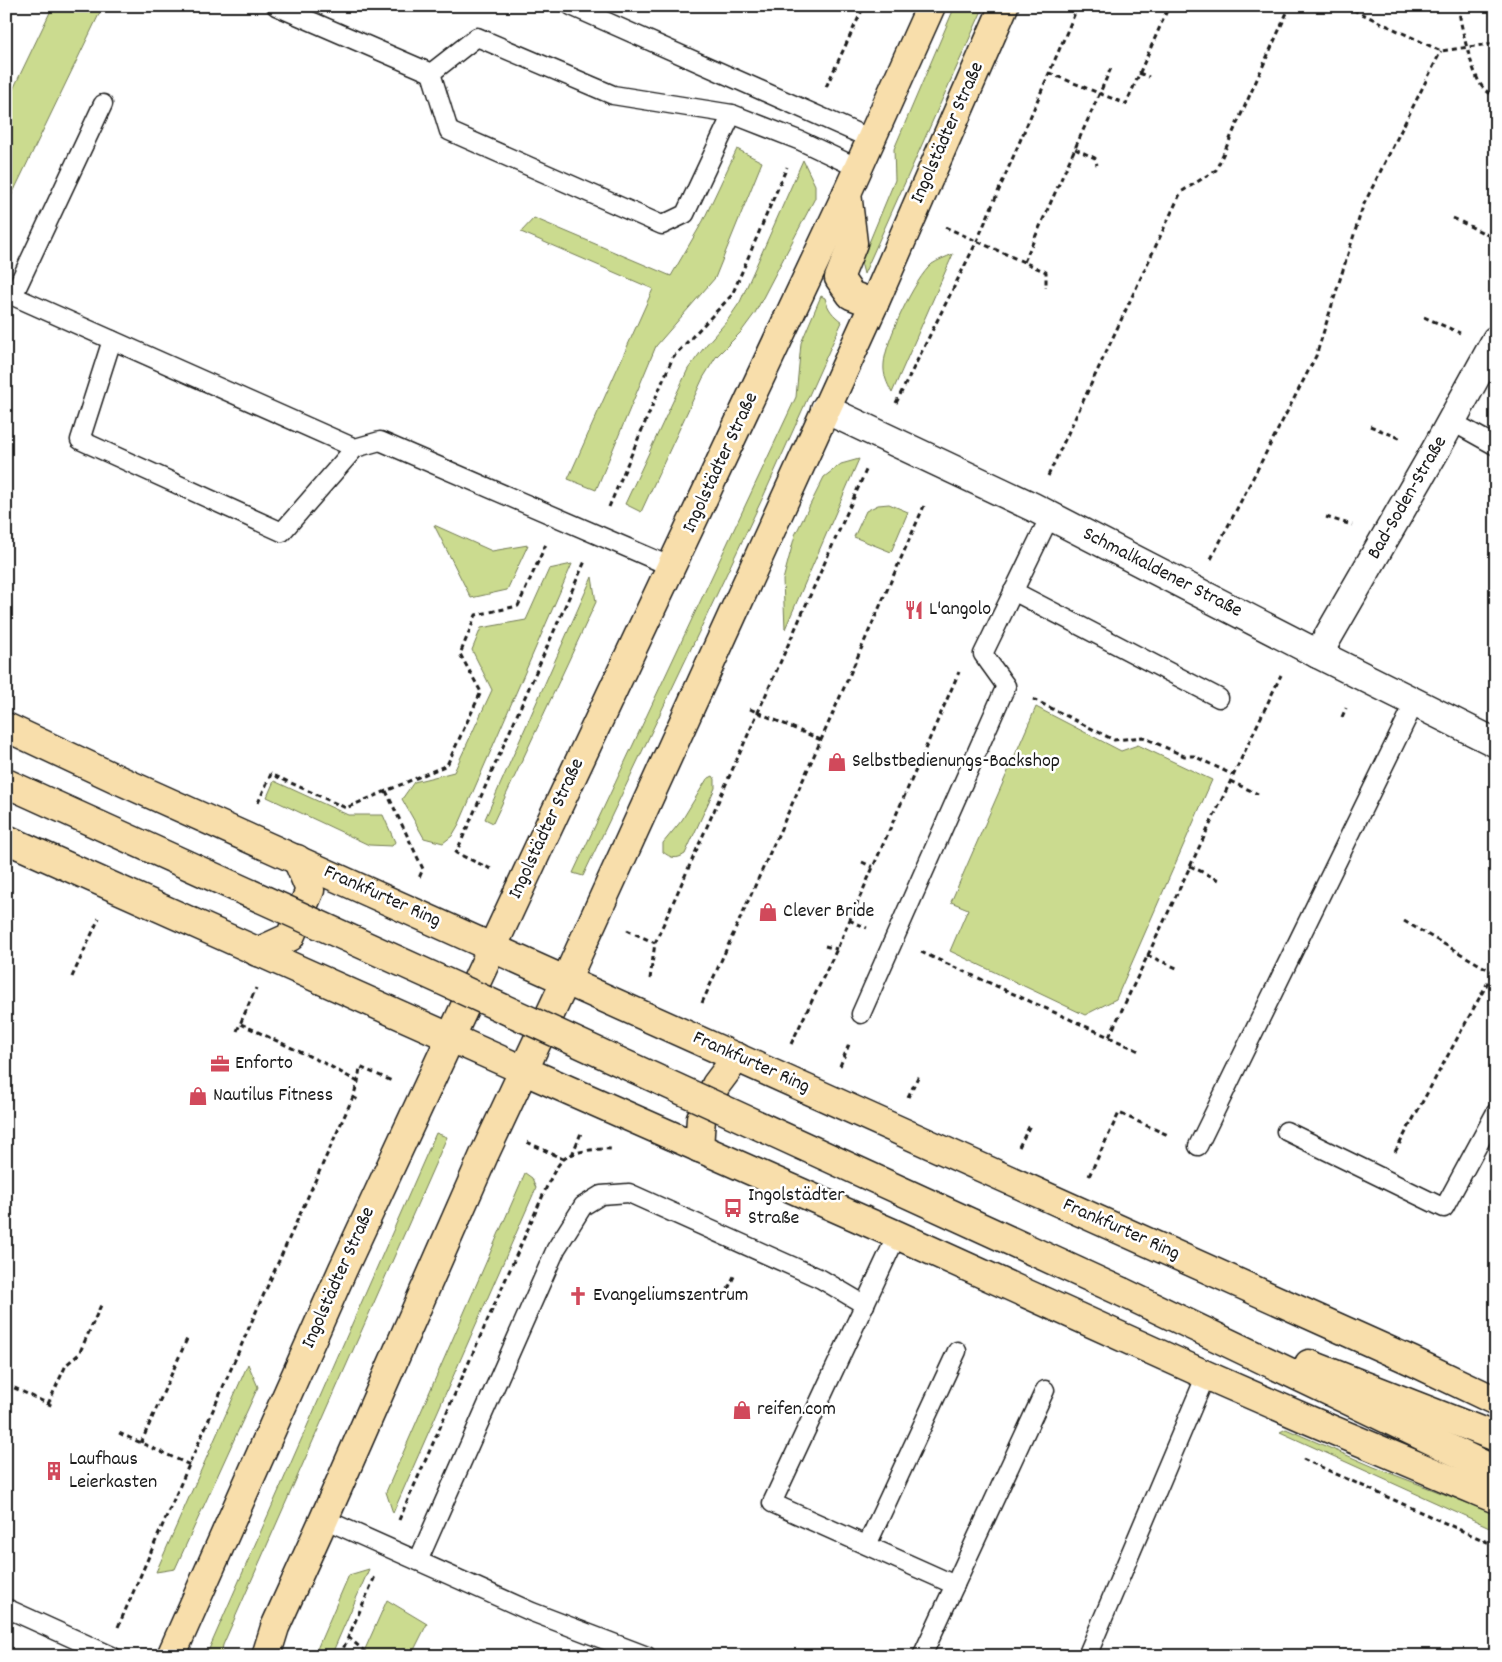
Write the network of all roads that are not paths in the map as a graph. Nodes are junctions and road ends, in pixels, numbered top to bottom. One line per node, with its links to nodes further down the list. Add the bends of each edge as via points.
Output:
1 (276, 6): 5 (lane)
2 (571, 6): 8 (lane)
3 (931, 6): 8 (main road, Ingolstädter Straße)
4 (1004, 6): 10 (main road, Ingolstädter Straße)
5 (431, 73): 7 (lane, via 477,37 613,95); 7 (lane, via 449,131 662,225 685,214)
6 (103, 104): 11 (lane, via 13,296)
7 (732, 114): 9 (lane, via 801,141)
8 (871, 139): 9 (main road, Ingolstädter Straße)
9 (853, 181): 10 (main road, via 853,243 839,278 851,295); 18 (main road, Ingolstädter Straße)
10 (874, 304): 13 (main road, Ingolstädter Straße)
11 (112, 340): 16 (lane); 16 (lane, via 80,440 282,532)
12 (1496, 340): 14 (street, Bad-Soden-Straße)
13 (825, 409): 17 (street, Schmalkaldener Straße); 30 (main road, Ingolstädter Straße)
14 (1451, 421): 15 (lane); 20 (street, Bad-Soden-Straße)
15 (1496, 446)
16 (355, 448): 18 (lane, via 380,441)
17 (1042, 511): 19 (lane); 20 (street, Schmalkaldener Straße)
18 (672, 567): 28 (main road, Ingolstädter Straße)
19 (1013, 591): 21 (lane); 31 (lane, via 983,654 1006,686)
20 (1308, 649): 22 (street, Schmalkaldener Straße)
21 (1219, 698)
22 (1415, 702): 24 (street, Schmalkaldener Straße); 37 (lane)
23 (6, 727): 27 (main road, Frankfurter Ring)
24 (1496, 742)
25 (6, 783): 40 (main road, bridge)
26 (6, 839): 29 (main road)
27 (297, 859): 28 (main road, Frankfurter Ring); 29 (main road, via 310,890 290,937)
28 (492, 947): 30 (main road, Frankfurter Ring); 32 (main road, Ingolstädter Straße)
29 (257, 952): 32 (main road)
30 (566, 980): 33 (main road, Frankfurter Ring); 34 (main road, Ingolstädter Straße)
31 (861, 1014)
32 (450, 1038): 34 (main road); 55 (main road, Ingolstädter Straße)
33 (737, 1057): 38 (main road, via 716,1085 701,1118); 45 (main road, Frankfurter Ring)
34 (523, 1070): 38 (main road); 49 (main road, Ingolstädter Straße)
35 (1496, 1112): 36 (lane, via 1444,1208)
36 (1286, 1131)
37 (1198, 1146)
38 (699, 1148): 39 (main road)
39 (897, 1235): 41 (lane); 43 (main road)
40 (1122, 1292): 46 (main road); 47 (main road)
41 (865, 1305): 50 (lane, via 772,1503); 51 (lane, via 821,1279 629,1193 601,1195 583,1206 556,1250)
42 (956, 1351): 50 (lane)
43 (1206, 1375): 48 (main road); 59 (lane)
44 (1045, 1390): 52 (lane)
45 (1496, 1401)
46 (1496, 1437)
47 (1496, 1471)
48 (1496, 1499)
49 (324, 1519): 51 (lane); 56 (main road, Ingolstädter Straße, via 275,1627)
50 (867, 1545): 52 (lane)
51 (418, 1561): 57 (lane, via 532,1612)
52 (955, 1585): 58 (lane)
53 (6, 1608): 54 (lane)
54 (110, 1654)
55 (171, 1656)
56 (266, 1656)
57 (647, 1656)
58 (922, 1656)
59 (1087, 1656)

